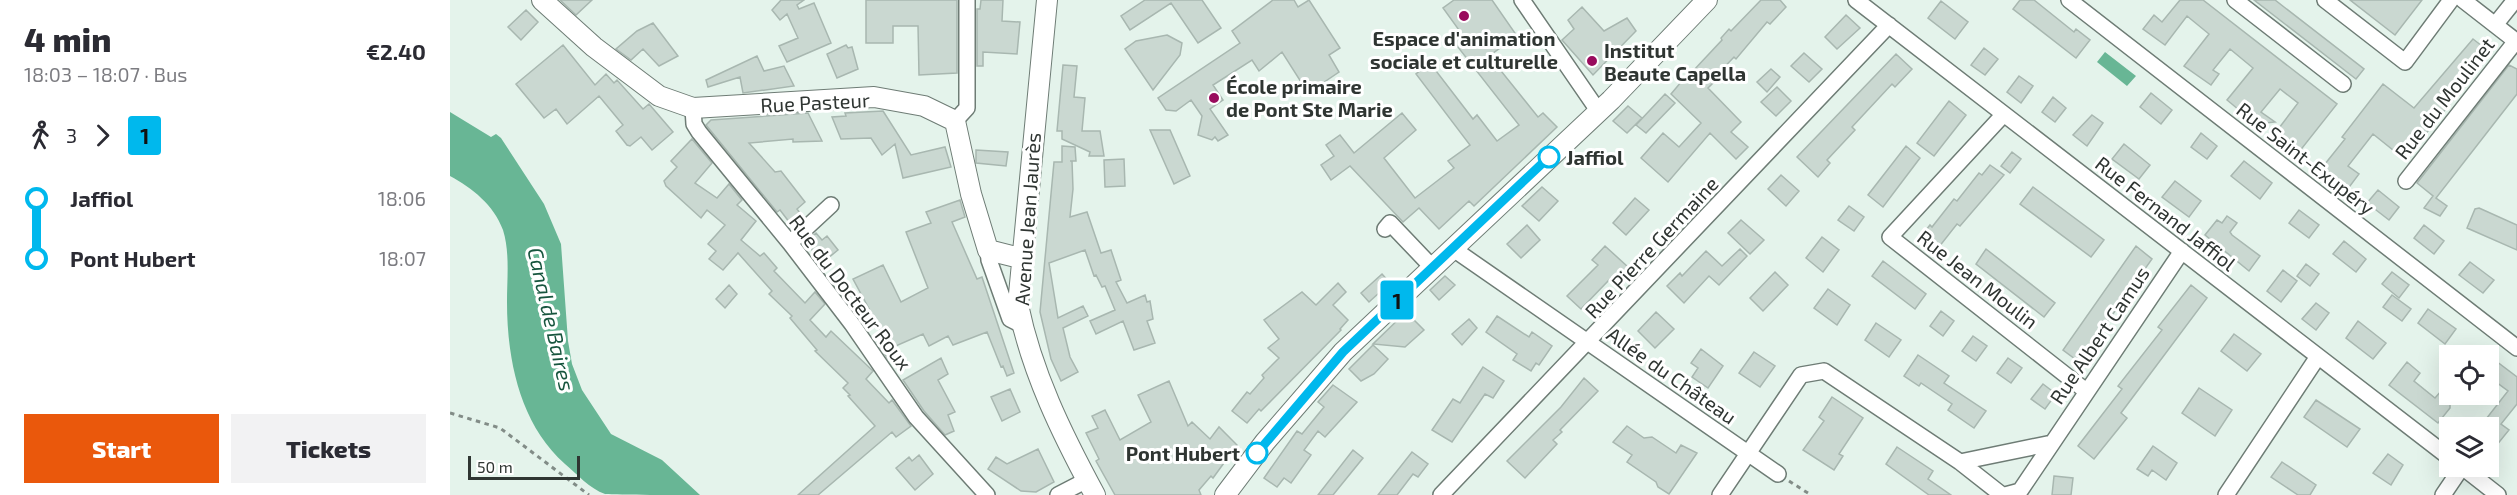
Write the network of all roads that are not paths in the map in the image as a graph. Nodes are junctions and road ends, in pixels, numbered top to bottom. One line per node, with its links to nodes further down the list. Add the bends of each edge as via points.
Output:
1 (542, 0): 17 (main road, Rue Pasteur, via 594,47 659,96)
2 (967, 0): 20 (street, via 967,108)
3 (1047, 0): 28 (main road, Avenue Jean Jaurès)
4 (1522, 0): 18 (street)
5 (1707, 0): 18 (main road)
6 (1857, 0): 13 (street, Rue Fernand Jaffiol)
7 (2068, 0): 32 (street, Rue Saint-Exupéry)
8 (2235, 0): 16 (street)
9 (2325, 0): 10 (street, via 2405,62)
10 (2451, 0)
11 (2463, 0): 14 (street, Rue du Moulinet)
12 (2515, 0): 14 (street)
13 (1889, 25): 19 (street, Rue Fernand Jaffiol); 31 (street, Rue Pierre Germaine)
14 (2495, 25): 15 (street, Rue du Moulinet)
15 (2516, 41): 21 (street, Rue du Moulinet)
16 (2343, 84)
17 (693, 108): 20 (main road, Rue Pasteur, via 874,97 924,106); 24 (street, Rue du Docteur Roux, via 699,132)
18 (1599, 112): 25 (main road)
19 (2004, 114): 27 (street, Rue Fernand Jaffiol); 34 (street, Rue Jean Moulin, via 1890,237)
20 (955, 121): 26 (main road)
21 (2406, 181)
22 (831, 205): 24 (street)
23 (1385, 229): 29 (street, via 1390,223)
24 (790, 243): 43 (street, Rue du Docteur Roux, via 916,417)
25 (1452, 248): 29 (main road); 31 (street, Allée du Château)
26 (988, 250): 28 (main road); 30 (street, via 1011,319)
27 (2182, 251): 33 (street, Rue Fernand Jaffiol); 34 (street, Rue Albert Camus)
28 (1020, 258): 30 (main road, Avenue Jean Jaurès, via 1018,305)
29 (1431, 267): 45 (main road, via 1343,352)
30 (1022, 325): 42 (main road, Avenue Jean Jaurès, via 1048,402)
31 (1589, 343): 37 (street, Allée du Château); 46 (street, Rue Pierre Germaine)
32 (2517, 348)
33 (2317, 358): 36 (street, Rue Fernand Jaffiol); 49 (street)
34 (2086, 391): 35 (street, Rue Albert Camus)
35 (2052, 443): 38 (street); 48 (street, Rue Albert Camus, via 2020,491)
36 (2439, 450)
37 (1748, 453): 38 (street, via 1801,375 1824,371); 39 (street, Allée du Château); 47 (street)
38 (1960, 462): 48 (street)
39 (1778, 474)
40 (2452, 477): 50 (street)
41 (2474, 477): 51 (street, Rue Fernand Jaffiol)
42 (1091, 487): 44 (street)
43 (987, 495)
44 (1058, 495)
45 (1225, 495)
46 (1441, 495)
47 (1720, 495)
48 (2004, 495)
49 (2226, 495)
50 (2444, 495)
51 (2498, 495)

